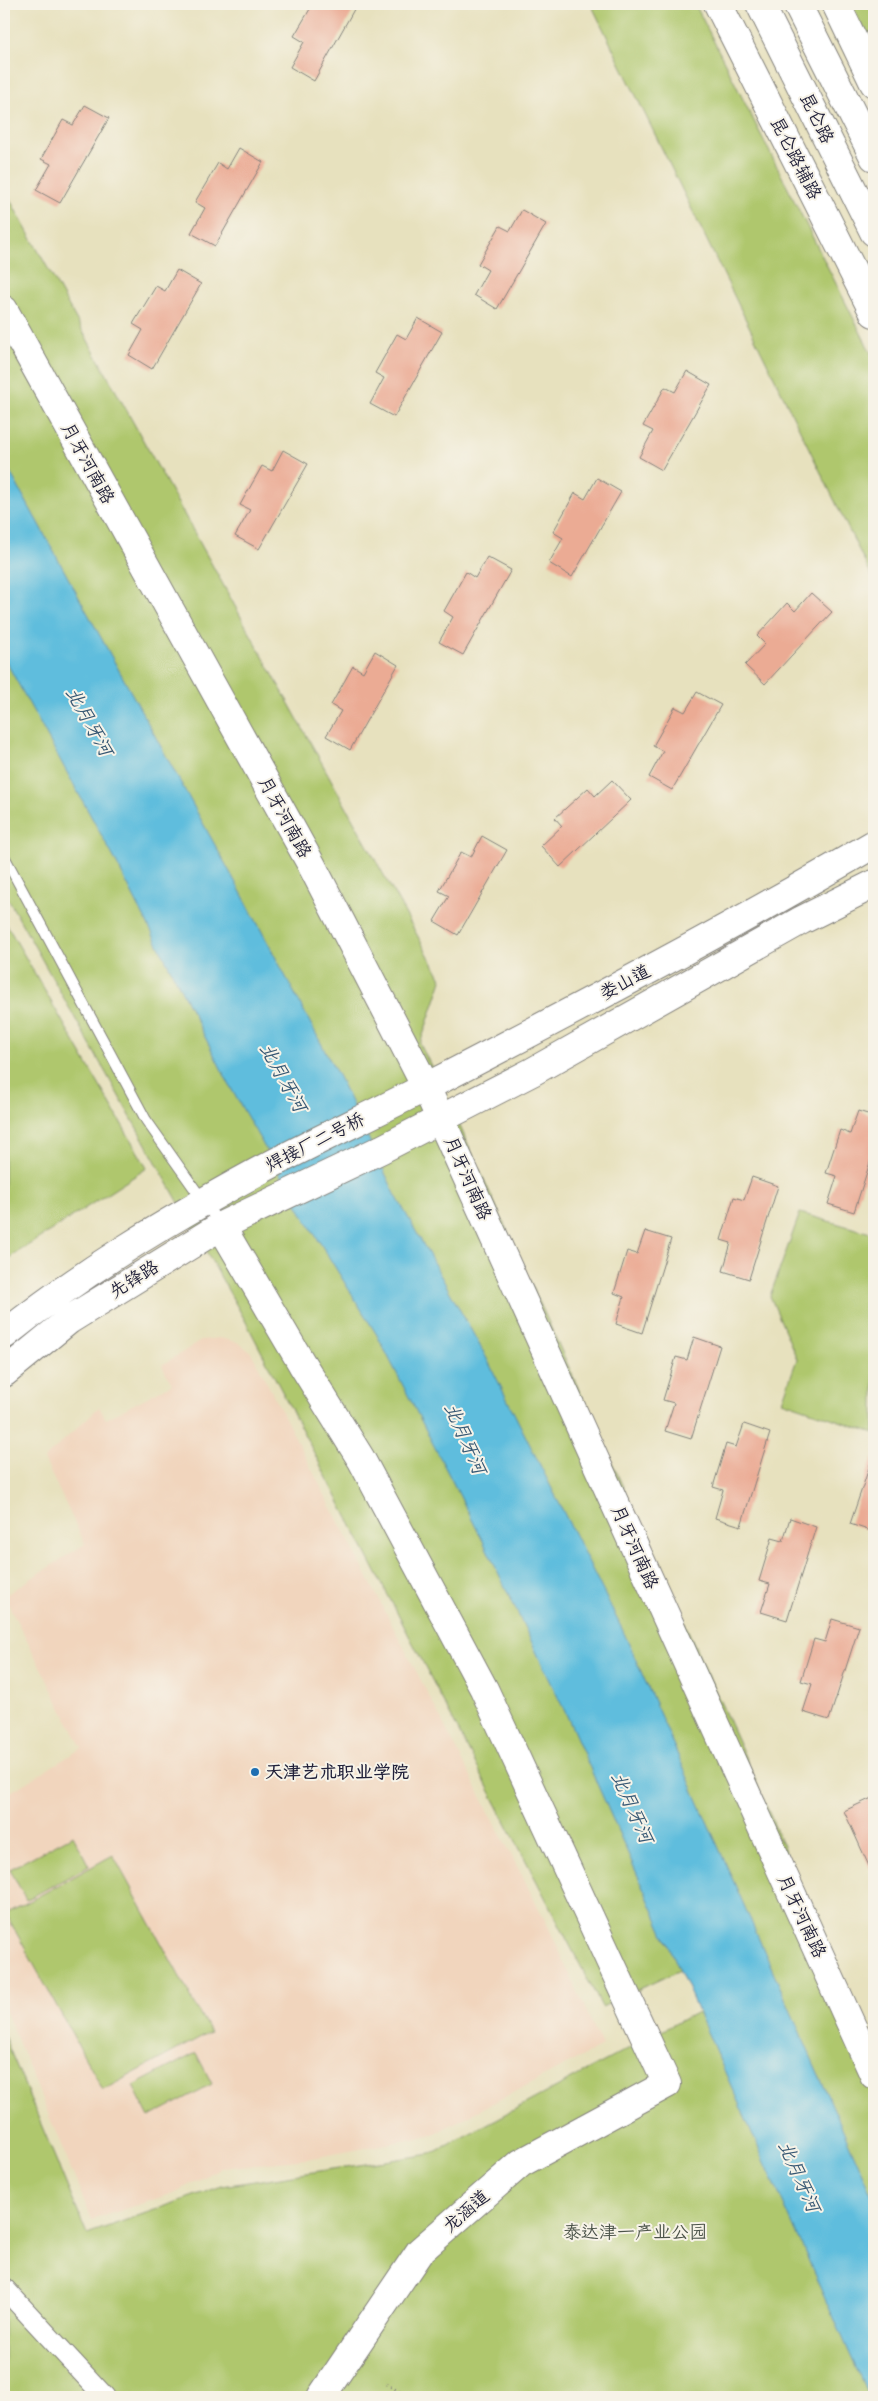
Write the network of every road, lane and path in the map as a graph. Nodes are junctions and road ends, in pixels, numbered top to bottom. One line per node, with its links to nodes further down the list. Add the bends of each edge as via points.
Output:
1 (718, 4): 8 (main road, 昆仑路辅路)
2 (836, 4): 5 (main road)
3 (799, 7): 6 (main road, 昆仑路)
4 (766, 14): 7 (main road, 昆仑路)
5 (874, 83)
6 (874, 157)
7 (874, 232)
8 (874, 313)
9 (6, 320): 13 (main road, 月牙河南路, via 311,864)
10 (874, 844): 13 (main road, 娄山道, via 795,890)
11 (4, 856): 19 (lane, via 146,1120)
12 (874, 884): 15 (main road, 娄山道, via 802,920 532,1072)
13 (426, 1087): 14 (main road, 娄山道); 15 (main road, 月牙河南路)
14 (372, 1114): 17 (main road, 焊接厂二号桥)
15 (441, 1119): 16 (main road, 娄山道); 23 (main road, 月牙河南路)
16 (382, 1149): 18 (main road, 焊接厂二号桥)
17 (258, 1171): 19 (main road, 先锋路)
18 (274, 1201): 20 (main road, 先锋路)
19 (204, 1202): 20 (lane); 21 (main road, 先锋路, via 52,1296)
20 (221, 1226): 22 (main road, 先锋路, via 69,1320); 27 (main road, 龙涵道, via 361,1459 484,1689 667,2084 521,2163 420,2251)
21 (4, 1334)
22 (4, 1373)
23 (874, 2075)
24 (4, 2288): 26 (street)
25 (386, 2384): 28 (path)
26 (105, 2397)
27 (321, 2397)
28 (408, 2397)

